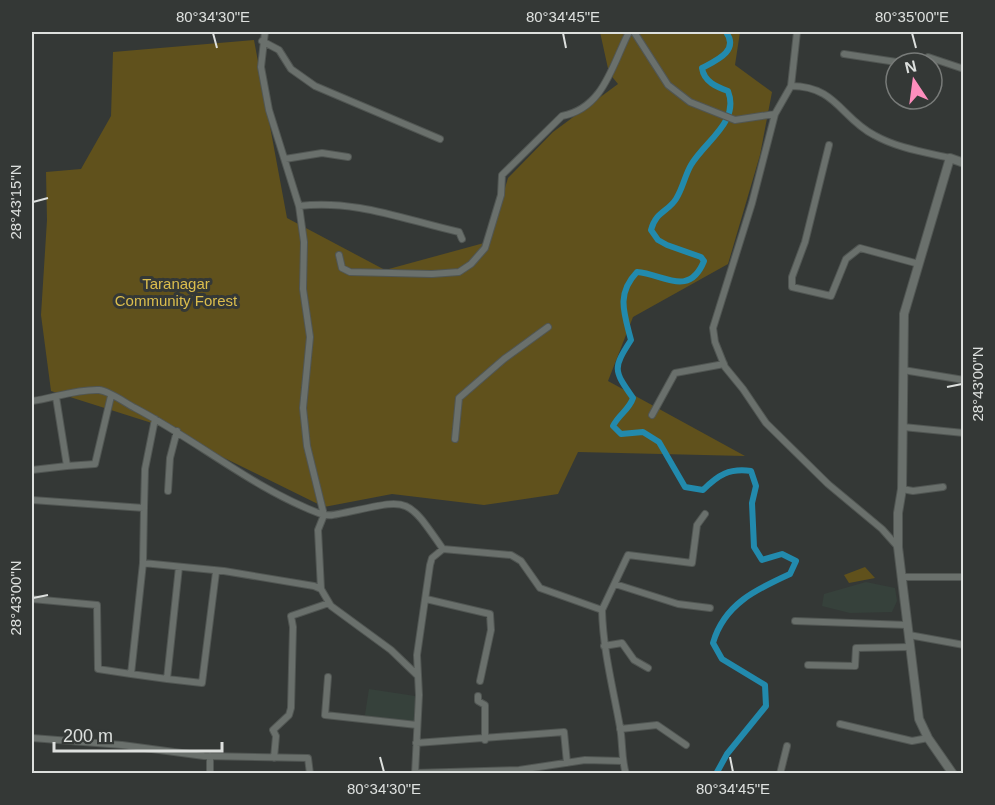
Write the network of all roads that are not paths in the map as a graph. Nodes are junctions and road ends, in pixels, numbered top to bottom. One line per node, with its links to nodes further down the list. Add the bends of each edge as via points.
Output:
1 (265, 32): 5 (street)
2 (629, 32): 20 (street, via 606,84 594,101 574,114 562,116 502,175 501,195 484,248 471,264 459,272 432,274 350,272 342,268)
3 (634, 32): 11 (street, via 668,86 690,102 735,120)
4 (797, 32): 10 (street)
5 (262, 41): 12 (street, via 279,50 291,69 315,86); 16 (street, via 261,67 269,110)
6 (844, 54): 7 (street)
7 (884, 60)
8 (944, 62): 9 (street)
9 (963, 69)
10 (792, 86): 11 (street); 15 (street, via 816,88 870,134 894,145)
11 (775, 114): 23 (street, via 737,256 713,328)
12 (440, 139)
13 (829, 146): 21 (street, via 792,287 831,296 846,259 860,249)
14 (348, 157): 16 (street, via 322,153)
15 (950, 158): 17 (street); 21 (street)
16 (285, 159): 18 (street)
17 (963, 163)
18 (299, 206): 19 (street, via 342,204 373,209 459,232); 43 (street, via 310,337 303,408 307,446)
19 (462, 239)
20 (339, 255)
21 (919, 264): 24 (street, via 904,314)
22 (548, 327): 34 (street, via 459,398)
23 (724, 364): 29 (street, via 675,374); 44 (street, via 766,423)
24 (903, 370): 25 (street); 31 (street)
25 (963, 380)
26 (111, 396): 27 (street, via 98,390); 30 (street); 35 (street, via 95,464)
27 (56, 398): 28 (street); 35 (street)
28 (32, 401)
29 (652, 415)
30 (155, 419): 32 (street); 41 (street, via 145,469)
31 (903, 427): 33 (street); 38 (street)
32 (177, 431): 39 (street); 43 (street, via 268,489)
33 (963, 433)
34 (455, 439)
35 (67, 466): 36 (street)
36 (32, 470)
37 (943, 488): 38 (street)
38 (902, 489): 44 (street)
39 (168, 491)
40 (32, 500): 41 (street)
41 (144, 508): 46 (street)
42 (705, 514): 51 (street, via 698,525 692,563 628,555)
43 (324, 515): 45 (street, via 406,504); 52 (street, via 318,530)
44 (898, 547): 49 (street)
45 (443, 549): 54 (street, via 432,558); 57 (street, via 511,555 521,561 540,588)
46 (143, 563): 47 (street); 66 (street)
47 (179, 567): 48 (street); 69 (street)
48 (216, 572): 52 (street); 69 (street, via 202,683)
49 (903, 577): 50 (street); 59 (street)
50 (963, 577)
51 (615, 584): 56 (street, via 669,602); 57 (street)
52 (321, 589): 55 (street)
53 (32, 599): 66 (street, via 97,605 98,669)
54 (426, 599): 67 (street); 70 (street, via 490,614 491,630)
55 (329, 603): 67 (street); 82 (street, via 291,616 291,708 273,730)
56 (710, 608)
57 (602, 610): 62 (street)
58 (795, 621): 59 (street)
59 (908, 625): 60 (street)
60 (909, 635): 61 (street); 63 (street)
61 (963, 645)
62 (604, 646): 65 (street, via 622,642 634,660); 74 (street)
63 (910, 647): 64 (street, via 856,648 855,666); 76 (street, via 920,718)
64 (808, 665)
65 (648, 669)
66 (131, 674): 69 (street)
67 (417, 675): 73 (street)
68 (328, 677): 73 (street, via 325,715)
69 (167, 679)
70 (480, 681)
71 (478, 696): 77 (street, via 485,705)
72 (840, 724): 76 (street, via 912,741)
73 (417, 725): 78 (street)
74 (620, 729): 79 (street, via 657,725); 83 (street)
75 (32, 738): 81 (street)
76 (928, 738): 90 (street)
77 (485, 740): 78 (street); 84 (street, via 564,732)
78 (416, 743): 85 (street)
79 (686, 745)
80 (787, 746): 89 (street)
81 (210, 756): 82 (street); 86 (street)
82 (274, 758): 87 (street, via 309,758)
83 (622, 761): 84 (street); 88 (street)
84 (567, 763): 85 (street, via 519,770)
85 (415, 773)
86 (210, 774)
87 (310, 774)
88 (626, 774)
89 (780, 774)
90 (953, 774)

